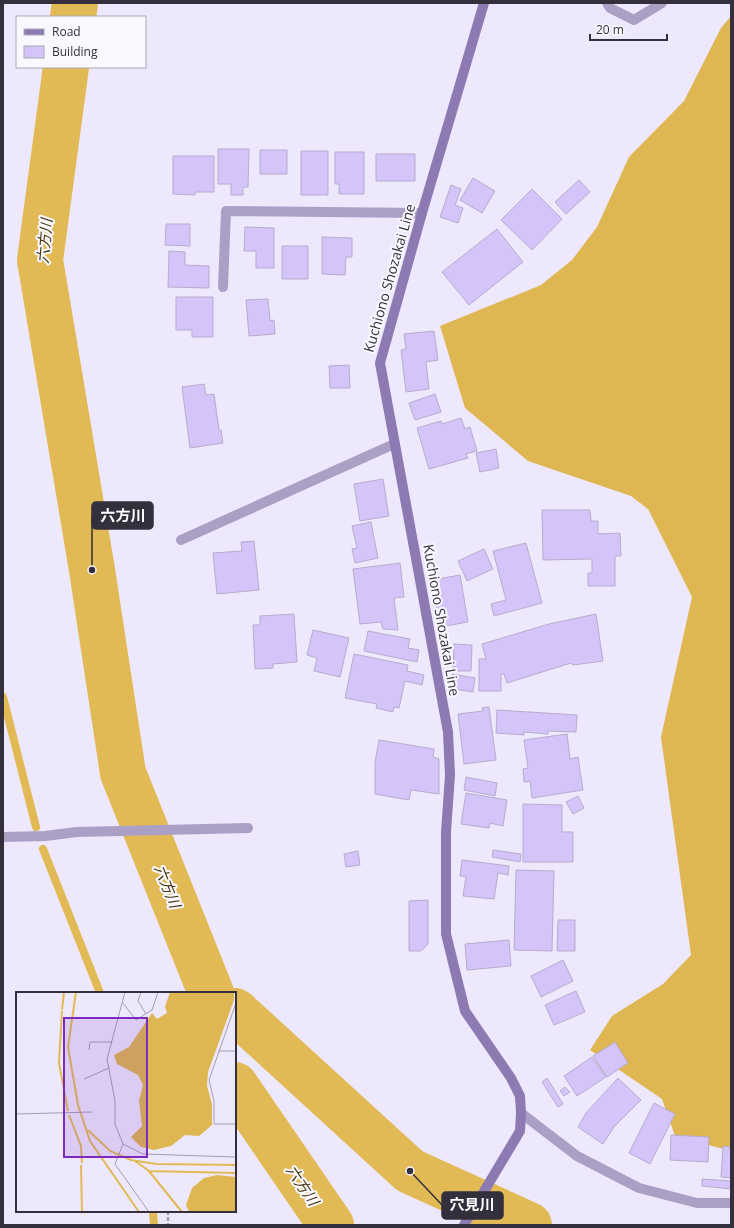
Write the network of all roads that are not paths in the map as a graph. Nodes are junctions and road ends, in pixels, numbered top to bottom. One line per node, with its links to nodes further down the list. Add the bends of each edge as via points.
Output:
1 (484, 3): 4 (main road, Kuchiono Shozakai Line)
2 (607, 3): 3 (street, via 610,8 634,20)
3 (662, 3)
4 (422, 213): 5 (street, via 226,211); 6 (main road, Kuchiono Shozakai Line, via 380,363)
5 (223, 287)
6 (394, 444): 7 (street); 10 (main road, Kuchiono Shozakai Line, via 448,732 450,775 446,832 446,934 465,1011 511,1078 520,1096)
7 (181, 540)
8 (248, 828): 9 (street, via 77,832)
9 (3, 837)
10 (522, 1113): 11 (street, via 577,1156 639,1188 697,1203); 12 (main road, Kuchiono Shozakai Line, via 520,1131)
11 (731, 1203)
12 (464, 1225)

